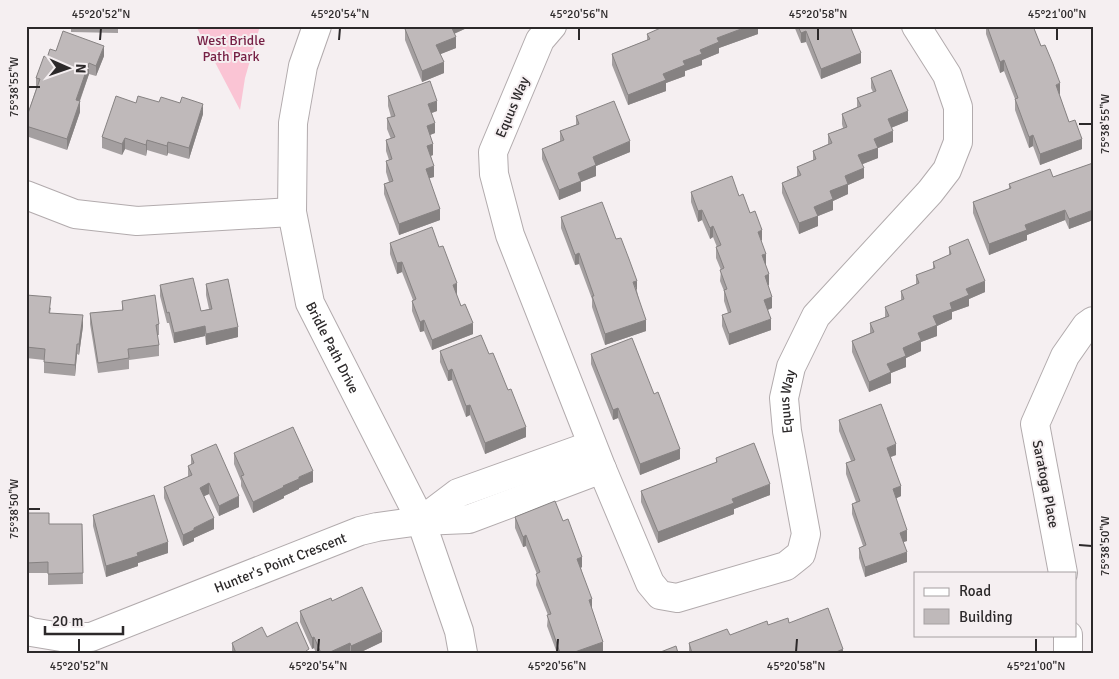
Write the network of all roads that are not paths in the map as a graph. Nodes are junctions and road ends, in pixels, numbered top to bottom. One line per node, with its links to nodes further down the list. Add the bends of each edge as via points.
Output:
1 (317, 26): 5 (street, Bridle Path Drive, via 303,66 293,123)
2 (552, 26): 7 (street, Equus Way, via 540,40 493,152 494,174 510,235)
3 (916, 26): 7 (street, Equus Way, via 947,75 958,107 958,142 947,170 930,192 816,316 791,367 784,398 806,534 801,554 786,566 677,598 660,595 650,583)
4 (26, 195): 5 (street, via 75,214 137,221)
5 (292, 212): 8 (street, Bridle Path Drive, via 310,303)
6 (1093, 321): 9 (street, Saratoga Place, via 1065,356 1035,424)
7 (597, 457): 8 (street, via 458,493)
8 (421, 521): 10 (street, Hunter's Point Crescent, via 360,532 91,637 60,637); 12 (street, Bridle Path Drive, via 460,631)
9 (1063, 572)
10 (26, 630)
11 (1068, 636): 13 (street)
12 (464, 653)
13 (1068, 653)

